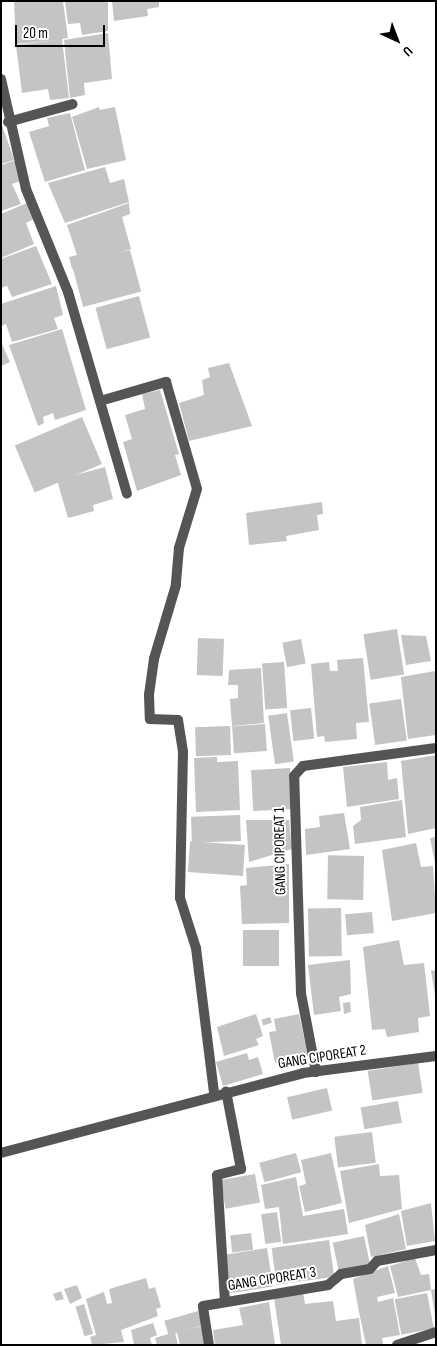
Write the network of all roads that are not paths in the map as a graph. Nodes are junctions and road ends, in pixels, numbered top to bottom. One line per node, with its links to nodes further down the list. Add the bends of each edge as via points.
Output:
1 (1, 78): 3 (street)
2 (73, 104): 3 (street)
3 (8, 122): 4 (street, via 26,189 68,292)
4 (100, 401): 5 (street); 10 (street, via 166,382 197,489 179,548 176,585 154,659 149,695 150,719 178,720 183,752 180,898 196,948)
5 (127, 494)
6 (436, 748): 8 (street, GANG CIPOREAT 1, via 303,766 294,776 300,984)
7 (436, 1056): 8 (street, GANG CIPOREAT 2)
8 (316, 1072): 9 (street, GANG CIPOREAT 2)
9 (226, 1091): 10 (street, GANG CIPOREAT 2); 13 (street, via 241,1169 217,1175)
10 (214, 1094): 11 (street, GANG CIPOREAT 2)
11 (1, 1153)
12 (436, 1250): 13 (street, GANG CIPOREAT 3, via 377,1261 370,1269 341,1274 328,1285)
13 (225, 1302): 15 (street, GANG CIPOREAT 3, via 203,1306)
14 (436, 1332): 16 (street)
15 (208, 1345)
16 (397, 1345)

